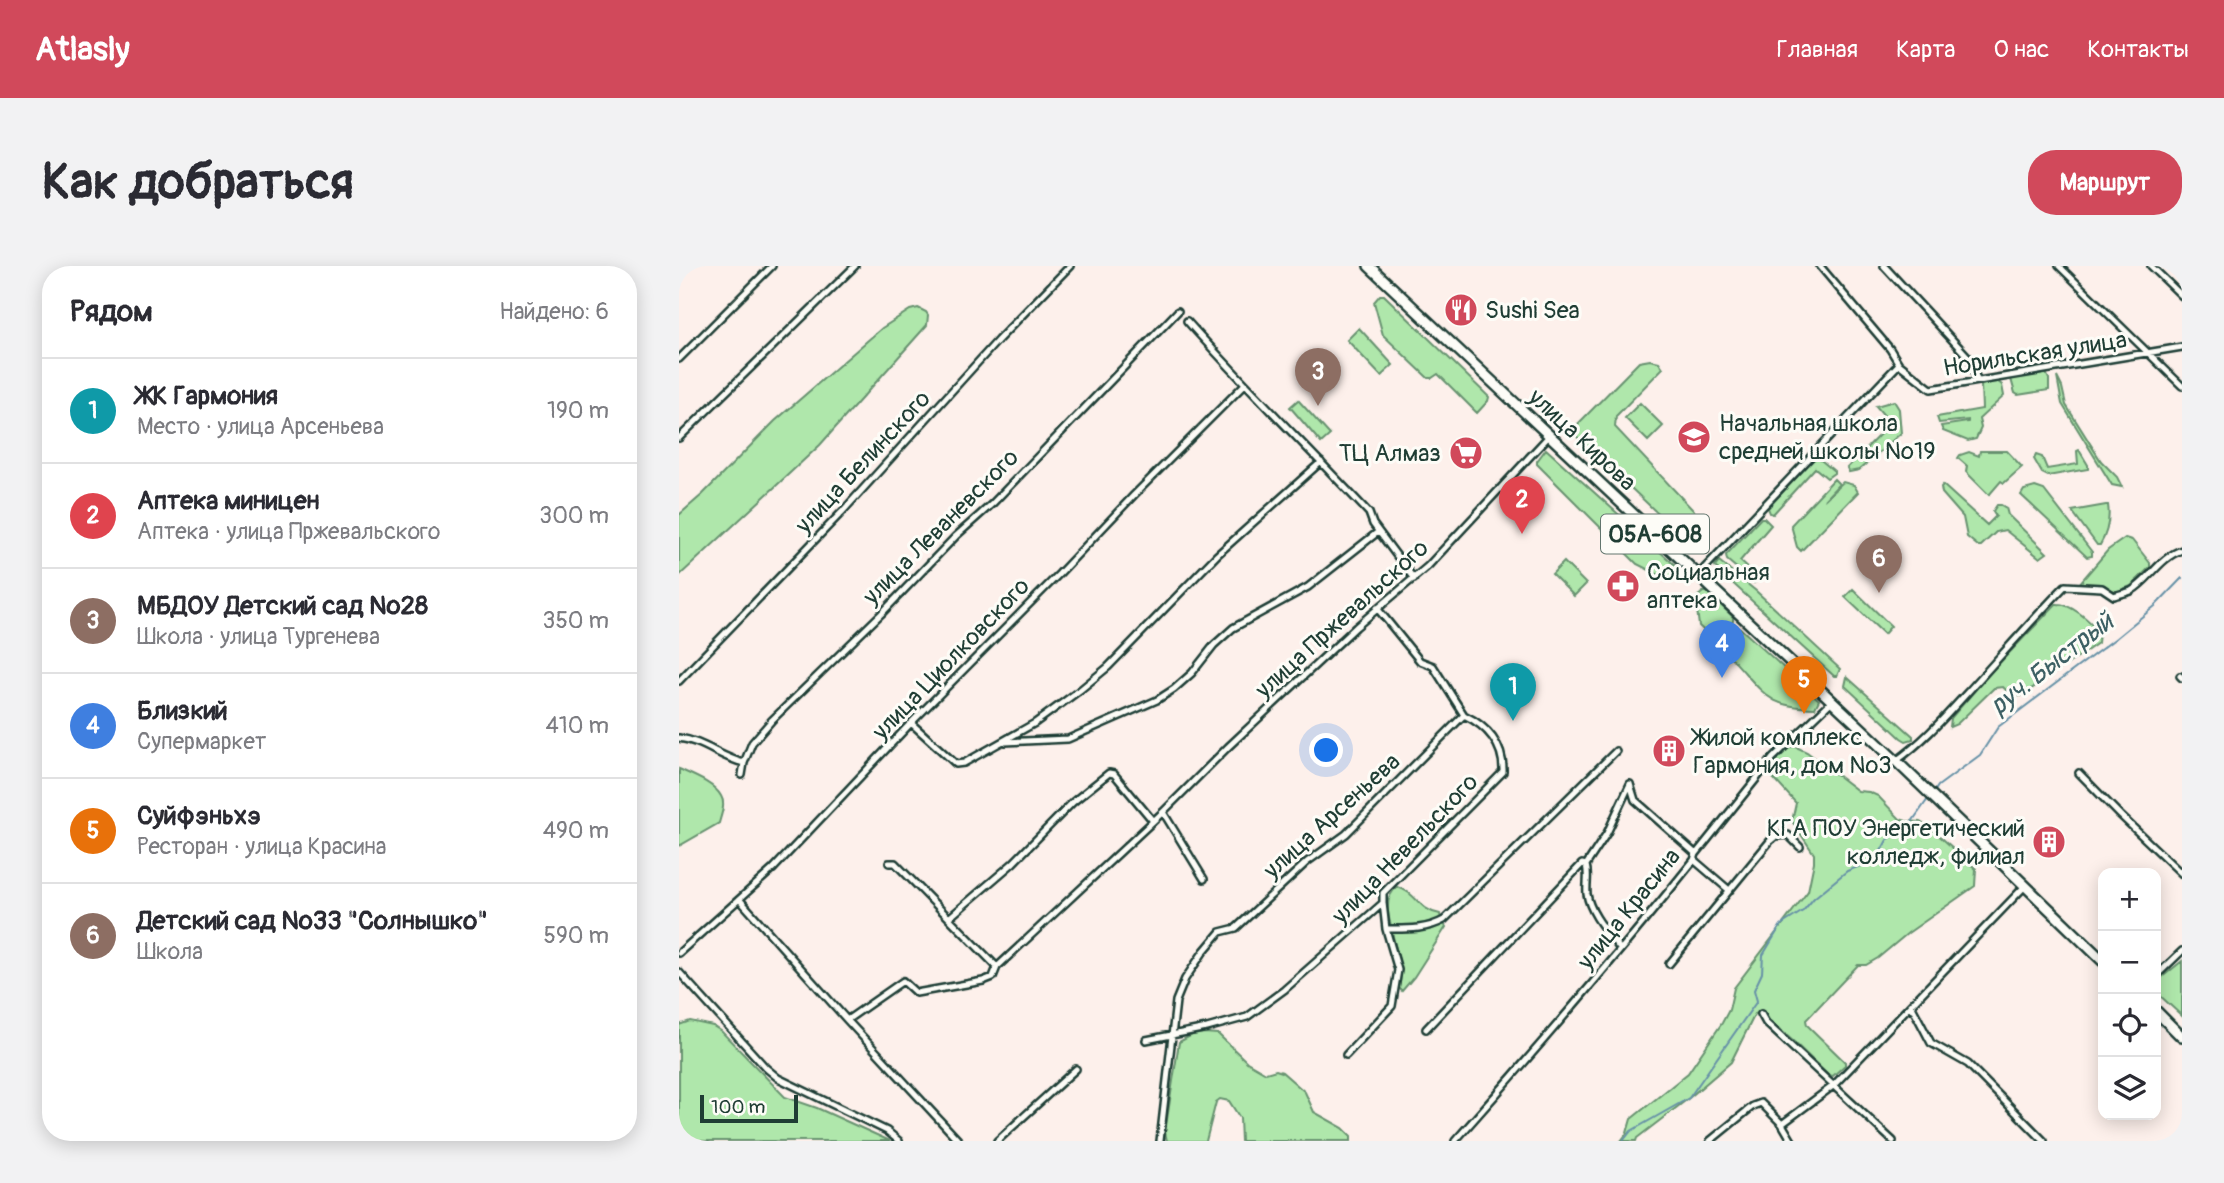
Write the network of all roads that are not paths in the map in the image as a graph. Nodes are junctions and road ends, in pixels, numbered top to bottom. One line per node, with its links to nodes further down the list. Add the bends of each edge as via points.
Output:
1 (772, 266): 14 (street)
2 (855, 266): 20 (street)
3 (1070, 266): 27 (street, улица Белинского)
4 (1369, 266): 19 (main road, улица Кирова / 05А-608)
5 (1820, 266): 15 (street, Норильская улица)
6 (1884, 266): 16 (street, via 1970,359)
7 (2059, 266): 13 (street)
8 (2151, 266): 9 (street)
9 (2182, 296)
10 (1178, 311): 35 (street, улица Леваневского, via 993,503 772,720 752,743)
11 (1187, 321): 17 (street)
12 (2182, 347): 13 (street, Норильская улица)
13 (2147, 353): 16 (street, Норильская улица); 18 (street)
14 (679, 359)
15 (1899, 364): 16 (street, Норильская улица, via 1931,389); 24 (street)
16 (1977, 380)
17 (1244, 385): 21 (street); 30 (street, улица Циолковского)
18 (2182, 386)
19 (1549, 436): 24 (main road, улица Кирова / 05А-608); 25 (street, улица Пржевальского)
20 (679, 438)
21 (1321, 462): 22 (street, via 1369,513); 32 (street, via 1217,555 1108,667 1052,712)
22 (1378, 532): 25 (street); 32 (street, via 1308,587 1233,628 1192,673 1157,700 1068,739)
23 (2182, 550): 34 (street, via 2132,590 2114,596 2102,589 2065,586 1942,720)
24 (1698, 575): 28 (main road, улица Кирова / 05А-608)
25 (1413, 579): 26 (street, улица Пржевальского)
26 (1377, 608): 29 (street, via 1420,661 1433,666); 38 (street, улица Пржевальского)
27 (679, 681)
28 (1832, 701): 34 (main road, улица Кирова / 05А-608); 41 (street, улица Красина, via 1773,758)
29 (1464, 715): 49 (street, улица Невельского, via 1492,735 1503,772 1383,893); 65 (street, улица Арсеньева, via 1346,834 1307,862 1236,928 1220,932 1185,979)
30 (911, 723): 32 (street, via 956,764); 48 (street, улица Циолковского)
31 (679, 738): 35 (street, via 698,741)
32 (1001, 742)
33 (1616, 751): 51 (street, via 1444,920 1433,926)
34 (1896, 761): 46 (main road, улица Кирова / 05А-608)
35 (744, 763): 37 (street, улица Леваневского)
36 (2079, 773): 44 (street)
37 (742, 775)
38 (1163, 812): 39 (street, улица Пржевальского); 45 (street)
39 (1153, 821): 50 (street, via 1109,773); 57 (street, улица Пржевальского)
40 (1800, 847): 47 (street, via 1789,835 1776,836)
41 (1695, 857): 43 (street, via 1635,800 1630,784); 47 (street); 52 (street, улица Красина)
42 (889, 863): 50 (street, via 895,863)
43 (1586, 865): 52 (street, via 1590,902); 64 (street, via 1582,864)
44 (2182, 874)
45 (1204, 879)
46 (2025, 886): 55 (main road, улица Кирова / 05А-608); 60 (street)
47 (1730, 890): 56 (street)
48 (740, 900): 54 (street, улица Циолковского); 63 (street)
49 (1383, 903): 51 (street); 65 (street, улица Невельского, via 1247,1017)
50 (949, 918): 57 (street)
51 (1387, 929): 68 (street, via 1398,970 1392,1006)
52 (1620, 949): 76 (street, улица Красина)
53 (2182, 951): 58 (street)
54 (679, 953)
55 (2098, 956)
56 (1669, 964)
57 (997, 967): 63 (street, улица Пржевальского, via 989,979 920,992 913,992 903,981)
58 (2161, 971)
59 (679, 972): 72 (street, via 778,1078)
60 (1911, 1005): 70 (street); 80 (street, via 1931,1043 1968,1064)
61 (1761, 1014): 70 (street)
62 (2161, 1017): 66 (main road)
63 (847, 1020): 73 (street)
64 (1426, 1029)
65 (1170, 1035): 67 (street); 75 (street)
66 (2182, 1037)
67 (1146, 1040)
68 (1346, 1055)
69 (1076, 1069): 74 (street)
70 (1833, 1086): 71 (street); 79 (street)
71 (1782, 1124): 77 (street, via 1764,1104 1757,1103); 78 (street)
72 (899, 1141)
73 (959, 1141)
74 (997, 1141)
75 (1160, 1141)
76 (1455, 1141)
77 (1710, 1141)
78 (1791, 1141)
79 (1893, 1141)
80 (2044, 1141)

